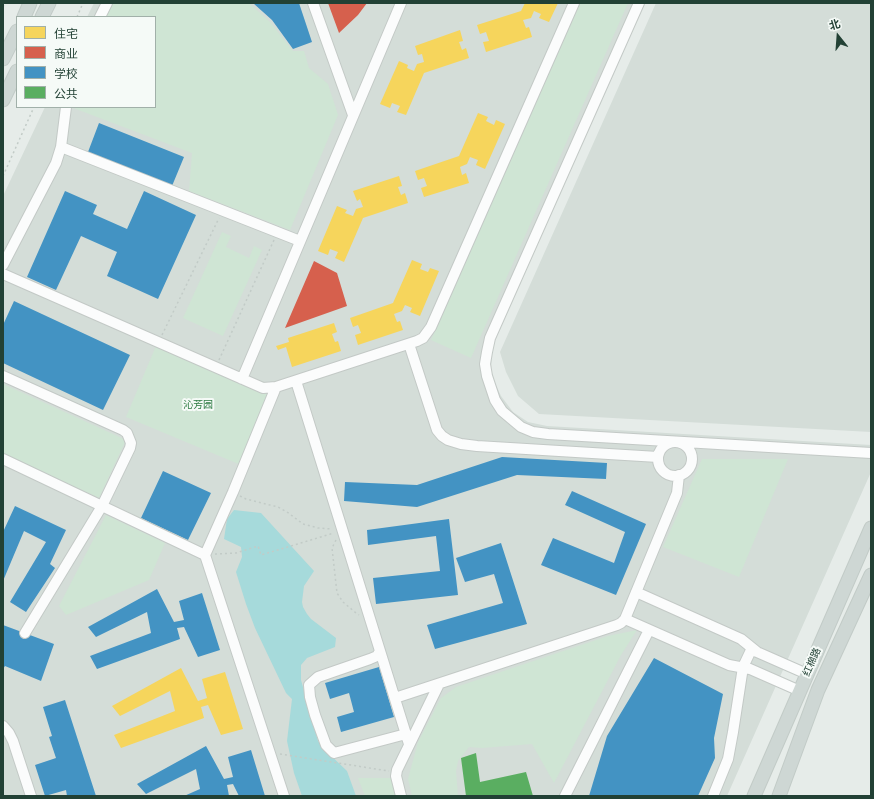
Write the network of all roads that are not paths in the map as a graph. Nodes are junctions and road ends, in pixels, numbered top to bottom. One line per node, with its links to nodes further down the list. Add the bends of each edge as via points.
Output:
1 (30, 3): 8 (main road)
2 (49, 3): 9 (main road)
3 (107, 3): 10 (street)
4 (313, 3): 16 (street)
5 (401, 3): 16 (street)
6 (574, 3): 21 (street, via 431,327 423,338)
7 (639, 3): 26 (street, via 490,338 485,364 487,376 502,410 511,419 533,432)
8 (24, 16)
9 (42, 16)
10 (100, 16)
11 (16, 33): 12 (main road)
12 (3, 59)
13 (16, 73): 14 (main road)
14 (3, 100)
15 (66, 108): 17 (street)
16 (353, 115): 18 (street)
17 (61, 147): 18 (street); 19 (street, via 56,163)
18 (300, 241): 23 (street)
19 (3, 265)
20 (3, 274): 23 (street)
21 (410, 344): 24 (street); 28 (street, via 437,430 454,443)
22 (3, 376): 31 (street, via 127,433 130,448)
23 (242, 379): 25 (street, via 263,388)
24 (296, 381): 25 (street); 40 (street)
25 (276, 388): 33 (street)
26 (677, 441): 27 (street); 28 (street, via 662,447); 30 (street, via 687,446 692,455 691,465)
27 (871, 453)
28 (658, 457): 30 (street, via 664,472)
29 (3, 459): 31 (street)
30 (679, 475): 35 (street, via 677,493)
31 (102, 506): 33 (street); 38 (street)
32 (871, 528): 42 (main road, 红棉路)
33 (205, 554): 49 (street)
34 (871, 575): 54 (main road, 红棉路, via 818,690)
35 (636, 592): 36 (street); 39 (street, via 741,639)
36 (625, 619): 37 (street); 43 (street, via 617,625)
37 (649, 630): 41 (street, via 729,665); 51 (street)
38 (25, 633)
39 (752, 648): 41 (street); 42 (street)
40 (380, 651): 45 (street); 47 (street, via 377,656 370,659 318,677 309,685 315,714 326,745 334,753)
41 (743, 667): 44 (street); 52 (street, via 731,747)
42 (807, 674): 44 (main road, 红棉路)
43 (439, 684): 45 (street); 47 (street)
44 (800, 690): 53 (main road, 红棉路)
45 (395, 698): 47 (street)
46 (3, 726): 48 (street, via 13,741)
47 (408, 739): 50 (street, via 396,772)
48 (31, 796)
49 (284, 796)
50 (401, 796)
51 (565, 796)
52 (713, 796)
53 (754, 796)
54 (779, 796)

